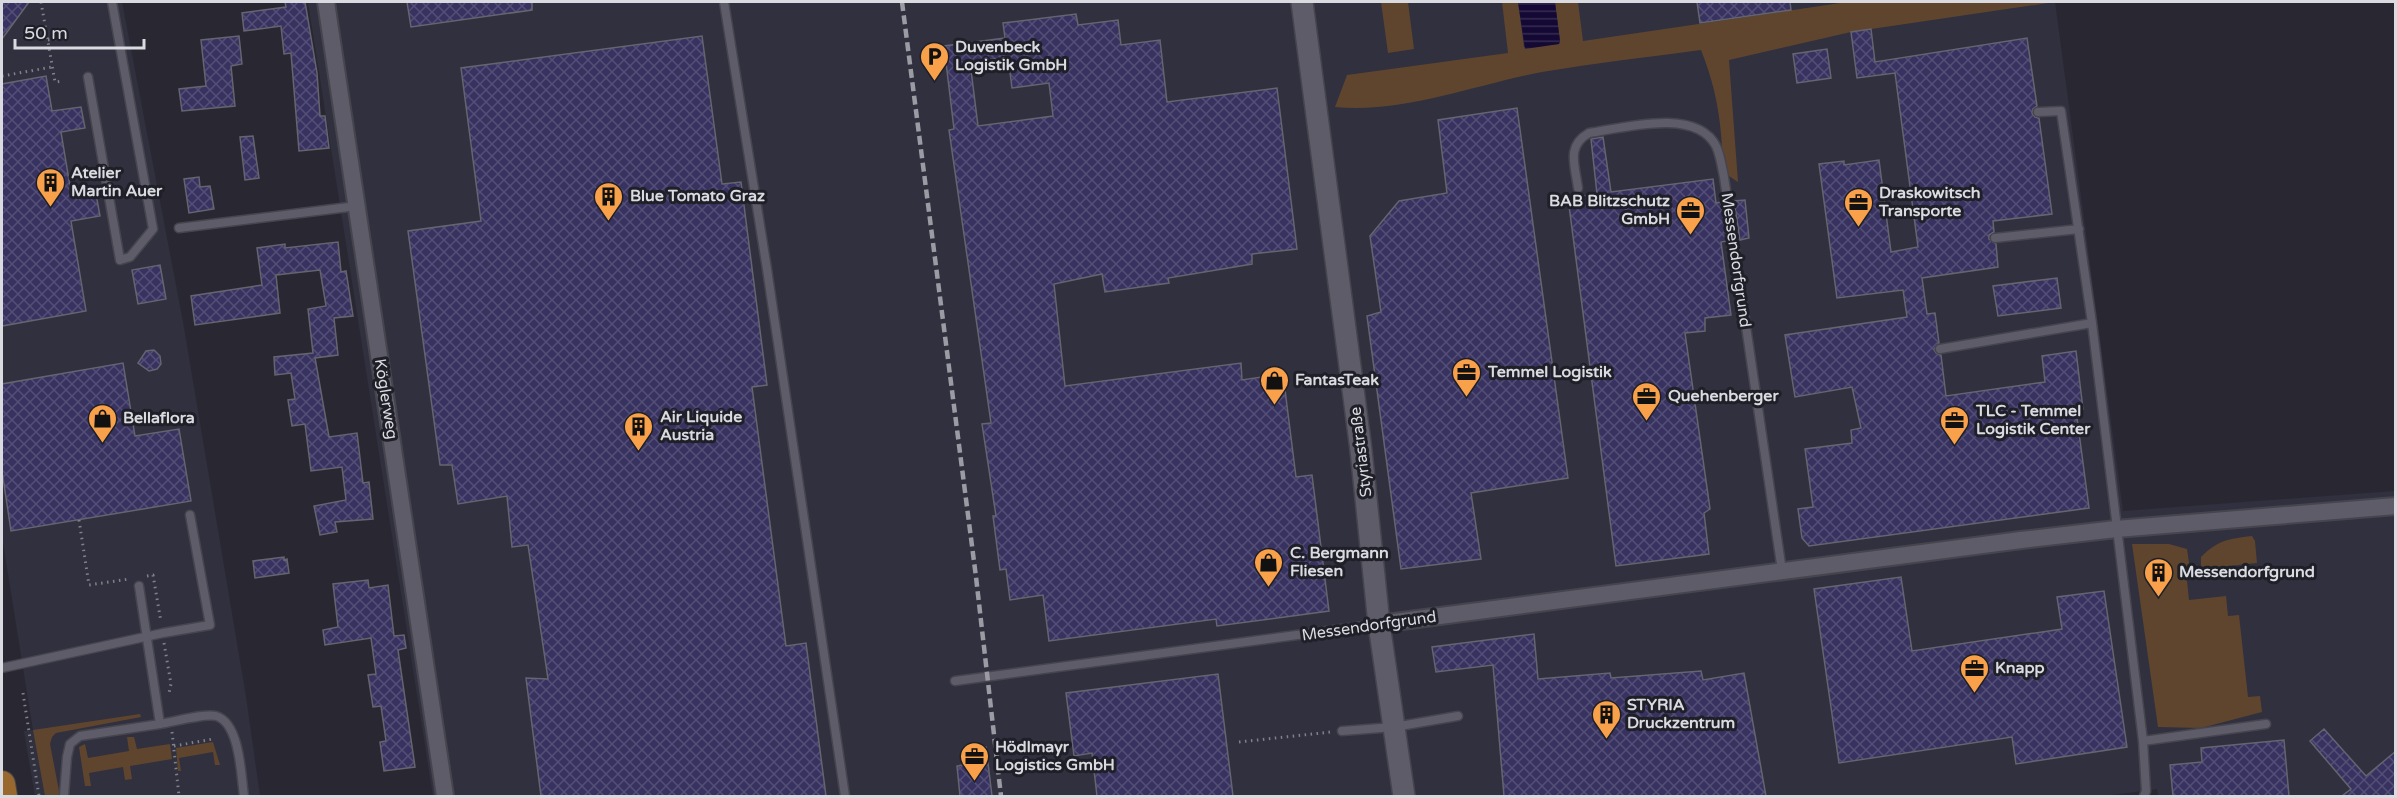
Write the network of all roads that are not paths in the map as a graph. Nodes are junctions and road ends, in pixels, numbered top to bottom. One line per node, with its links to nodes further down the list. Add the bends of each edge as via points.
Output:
1 (112, 2): 5 (lane, via 153,229 130,257 120,260)
2 (326, 2): 8 (street, Köglerweg)
3 (724, 2): 34 (lane)
4 (1302, 2): 19 (street, Styriastraße, via 1361,450)
5 (88, 77)
6 (2038, 112): 10 (lane, via 2061,111)
7 (1578, 188): 17 (lane, Messendorfgrund, via 1575,147 1579,138 1589,133 1679,123 1705,133 1716,146 1724,177)
8 (357, 206): 9 (lane); 33 (street, Köglerweg)
9 (179, 228)
10 (2079, 229): 11 (lane); 12 (lane)
11 (1995, 238)
12 (2092, 323): 13 (lane); 16 (lane)
13 (1940, 349)
14 (2396, 506): 16 (street, Messendorfgrund)
15 (190, 515): 20 (lane, via 210,625)
16 (2116, 529): 17 (street, Messendorfgrund); 28 (lane)
17 (1782, 571): 19 (street, Messendorfgrund)
18 (140, 586): 20 (lane)
19 (1379, 624): 22 (lane, Messendorfgrund); 26 (street, Styriastraße)
20 (147, 636): 21 (lane); 24 (lane)
21 (2, 668)
22 (955, 681)
23 (1458, 716): 26 (lane)
24 (160, 724): 30 (lane, via 80,736 70,744); 32 (lane, via 214,716 227,722 234,735)
25 (2266, 724): 28 (lane)
26 (1394, 727): 27 (lane); 35 (street, Styriastraße)
27 (1342, 730)
28 (2143, 741): 36 (lane)
29 (2, 783): 31 (main road)
30 (65, 795)
31 (4, 796)
32 (244, 796)
33 (445, 796)
34 (845, 796)
35 (1404, 796)
36 (2144, 796)

